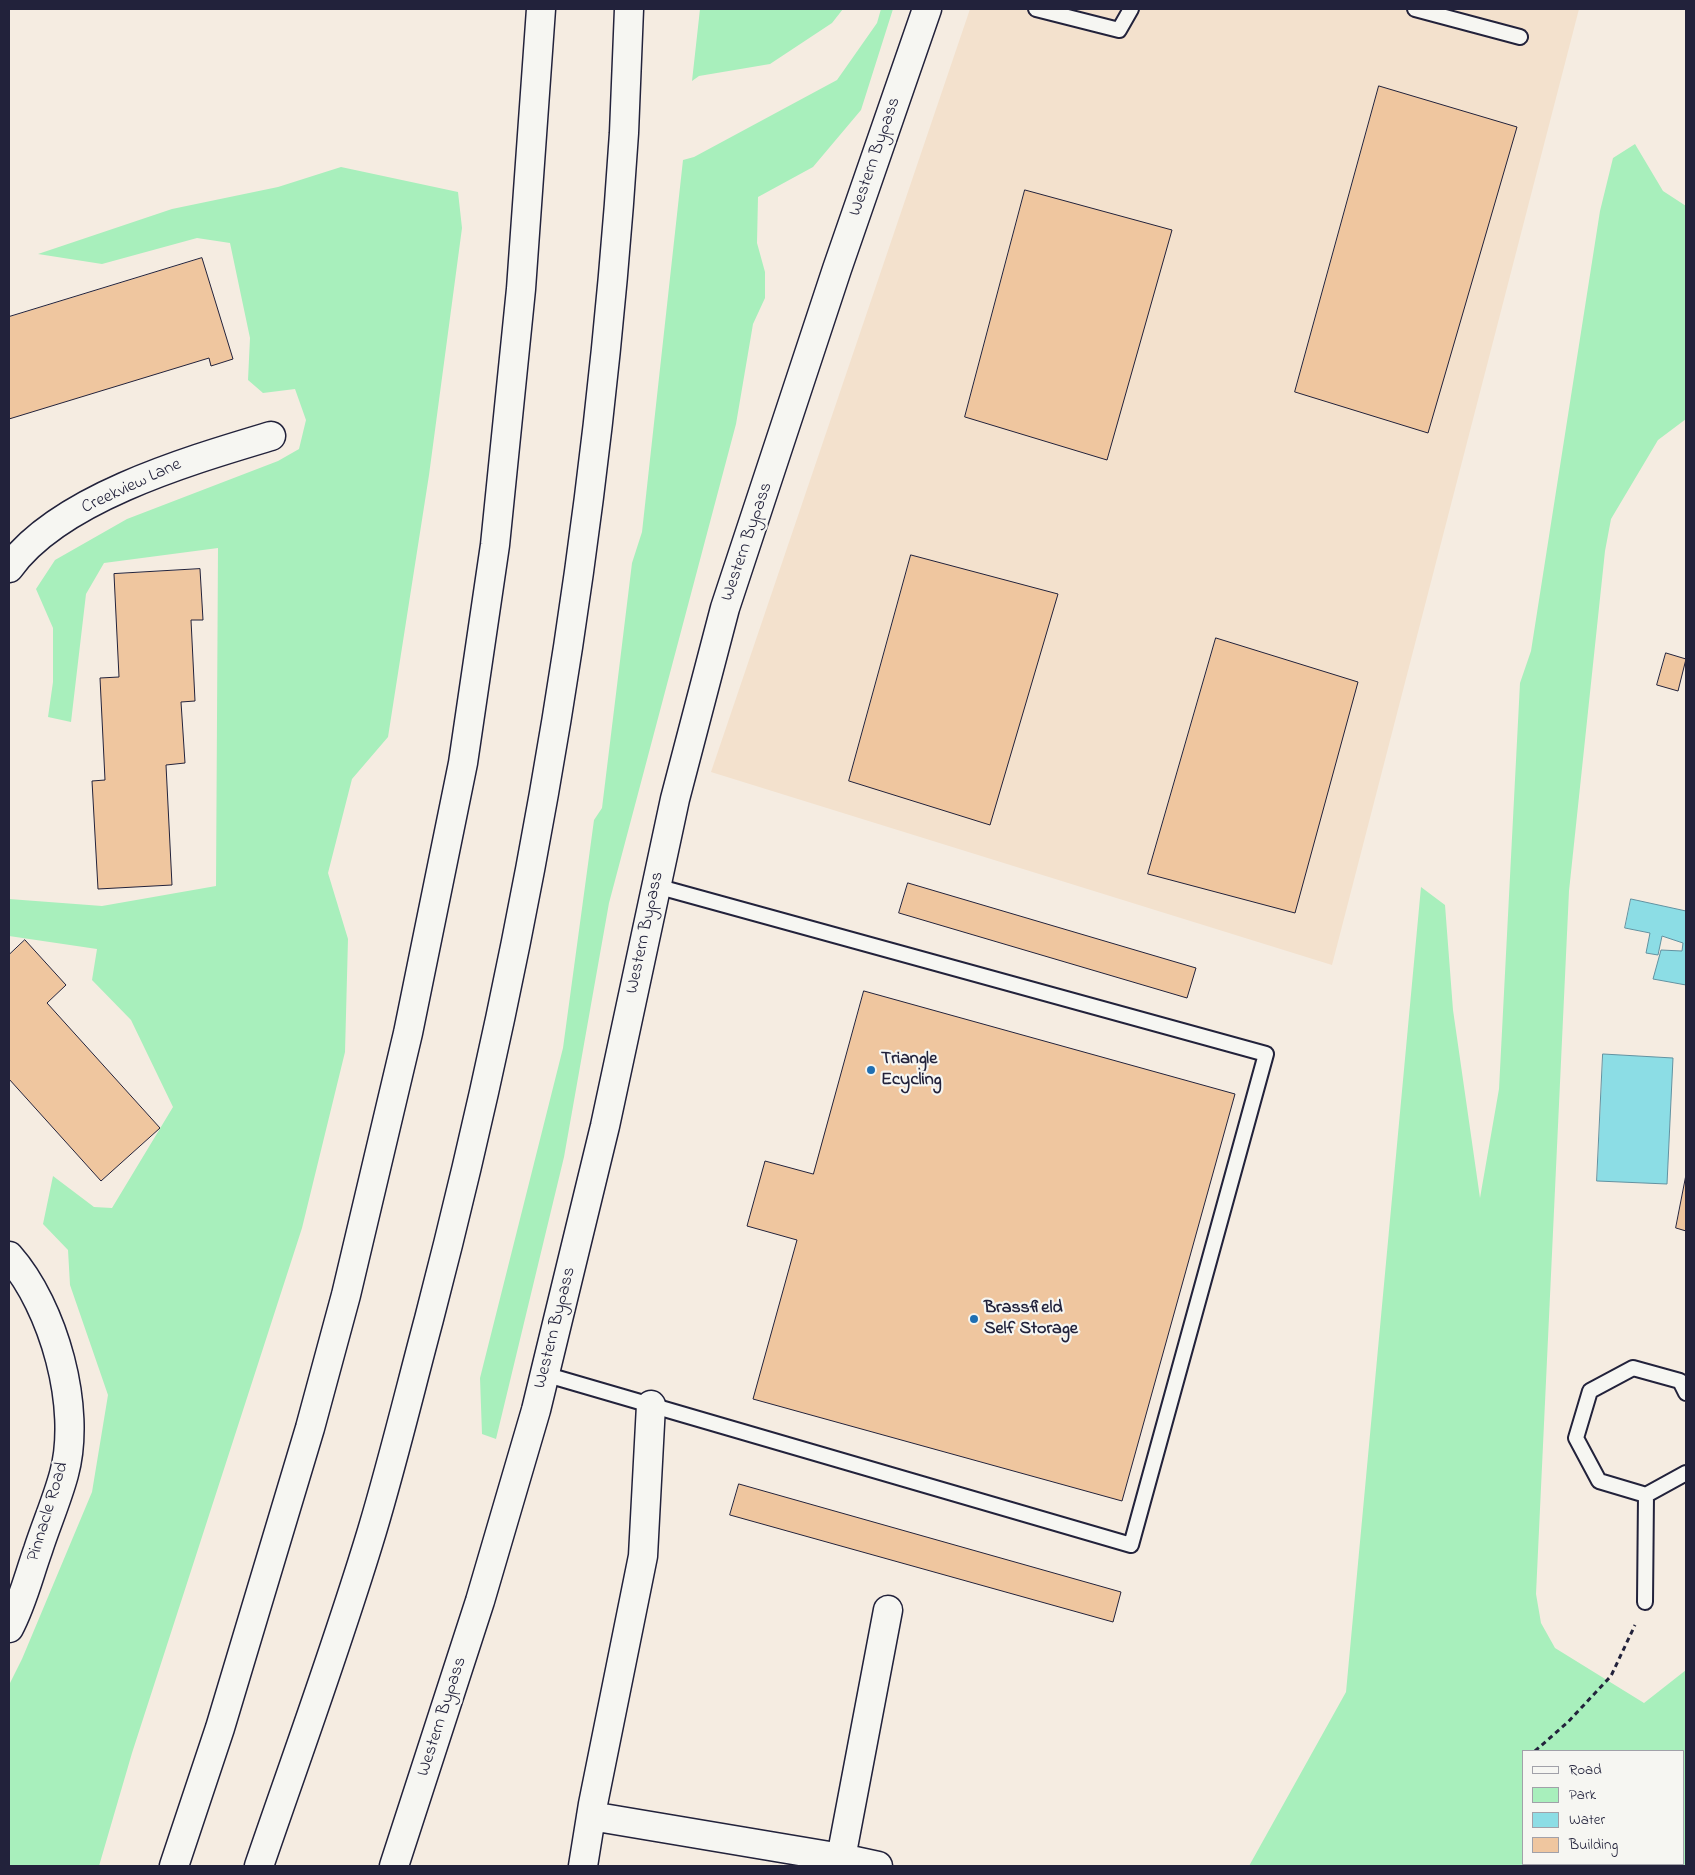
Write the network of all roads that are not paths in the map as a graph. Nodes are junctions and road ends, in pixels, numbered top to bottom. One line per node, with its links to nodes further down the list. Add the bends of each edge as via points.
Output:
1 (541, 9): 22 (main road, via 521,289 495,545 461,773 406,1043 346,1295 257,1606)
2 (628, 9): 23 (main road, via 624,132 603,373 582,554 518,938 453,1227 393,1454 368,1542)
3 (927, 9): 10 (main road, Western Bypass, via 725,608 675,798)
4 (1036, 9): 5 (lane, via 1119,30)
5 (1131, 9)
6 (1415, 9): 7 (lane)
7 (1520, 37)
8 (272, 436): 9 (main road, Creekview Lane, via 180,463 96,500 48,529 20,552)
9 (9, 568)
10 (656, 886): 12 (main road, Western Bypass, via 605,1126); 14 (lane, via 1266,1054 1131,1546)
11 (9, 1256): 19 (main road, Pinnacle Road, via 40,1302 64,1373 68,1401 64,1473)
12 (544, 1374): 14 (lane); 24 (main road, Western Bypass, via 480,1601)
13 (1686, 1393): 16 (lane, via 1680,1381 1632,1368 1590,1391 1576,1438 1599,1481)
14 (651, 1406): 20 (main road, via 643,1556)
15 (1686, 1472): 16 (lane)
16 (1646, 1495): 17 (lane)
17 (1645, 1602)
18 (888, 1610): 21 (main road)
19 (9, 1628)
20 (591, 1816): 21 (main road); 25 (main road)
21 (840, 1862): 26 (main road)
22 (174, 1866)
23 (259, 1866)
24 (394, 1866)
25 (583, 1866)
26 (878, 1866)

